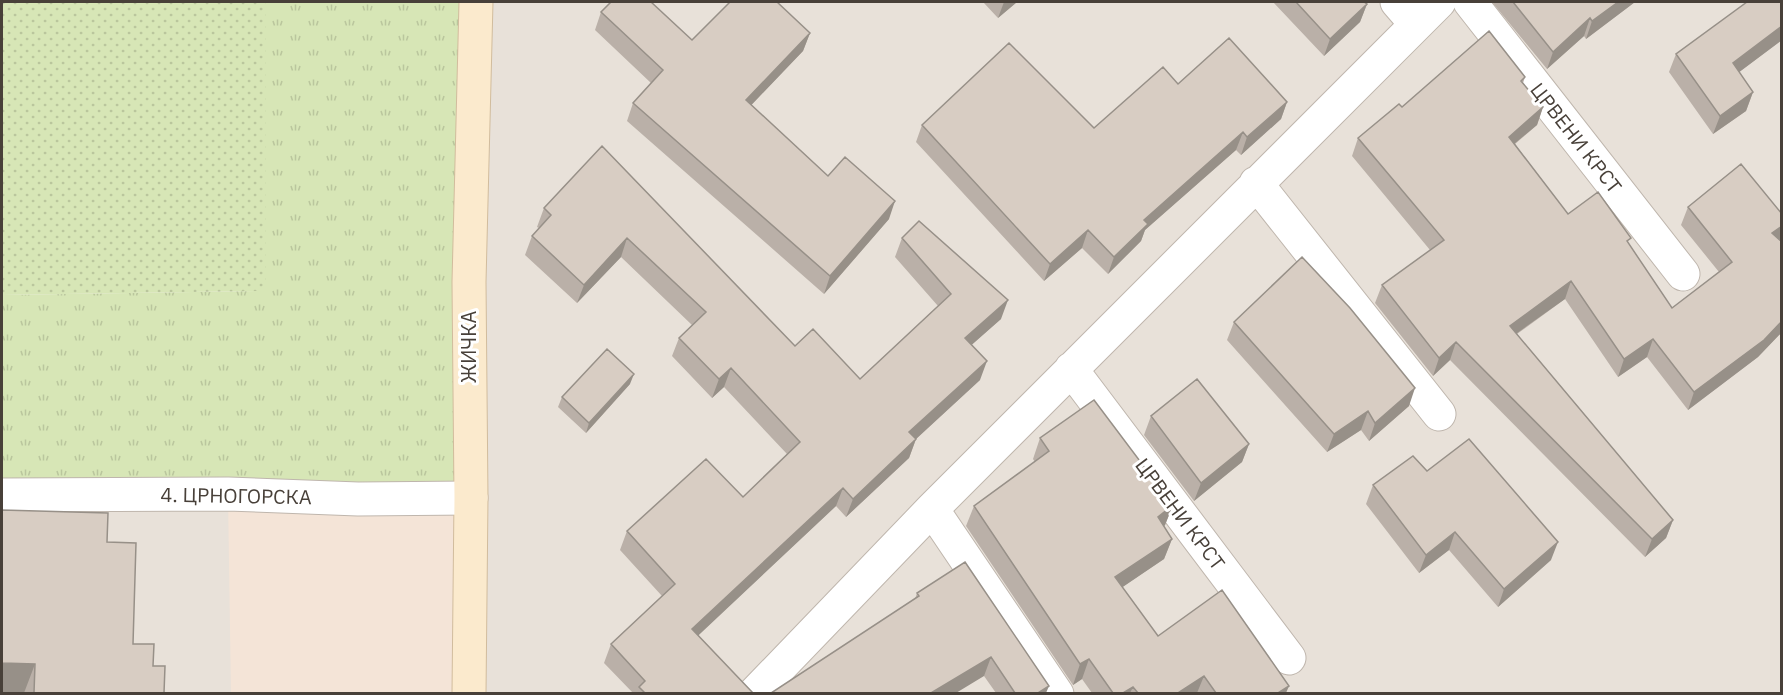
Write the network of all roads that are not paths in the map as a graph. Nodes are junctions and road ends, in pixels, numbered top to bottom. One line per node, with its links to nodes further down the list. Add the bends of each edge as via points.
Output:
1 (476, 2): 10 (main road, ЖИЧКА, via 469,282)
2 (1439, 2): 4 (street)
3 (1470, 2): 6 (street, ЦРВЕНИ КРСТ)
4 (1407, 13): 5 (street)
5 (1256, 183): 7 (street); 8 (street)
6 (1683, 274)
7 (1071, 369): 11 (street); 12 (street, ЦРВЕНИ КРСТ)
8 (1438, 414)
9 (2, 495): 10 (street, 4. ЦРНОГОРСКА)
10 (471, 498): 13 (main road, ЖИЧКА)
11 (932, 509): 14 (street); 15 (street)
12 (1288, 658)
13 (469, 693)
14 (754, 693)
15 (1057, 693)

